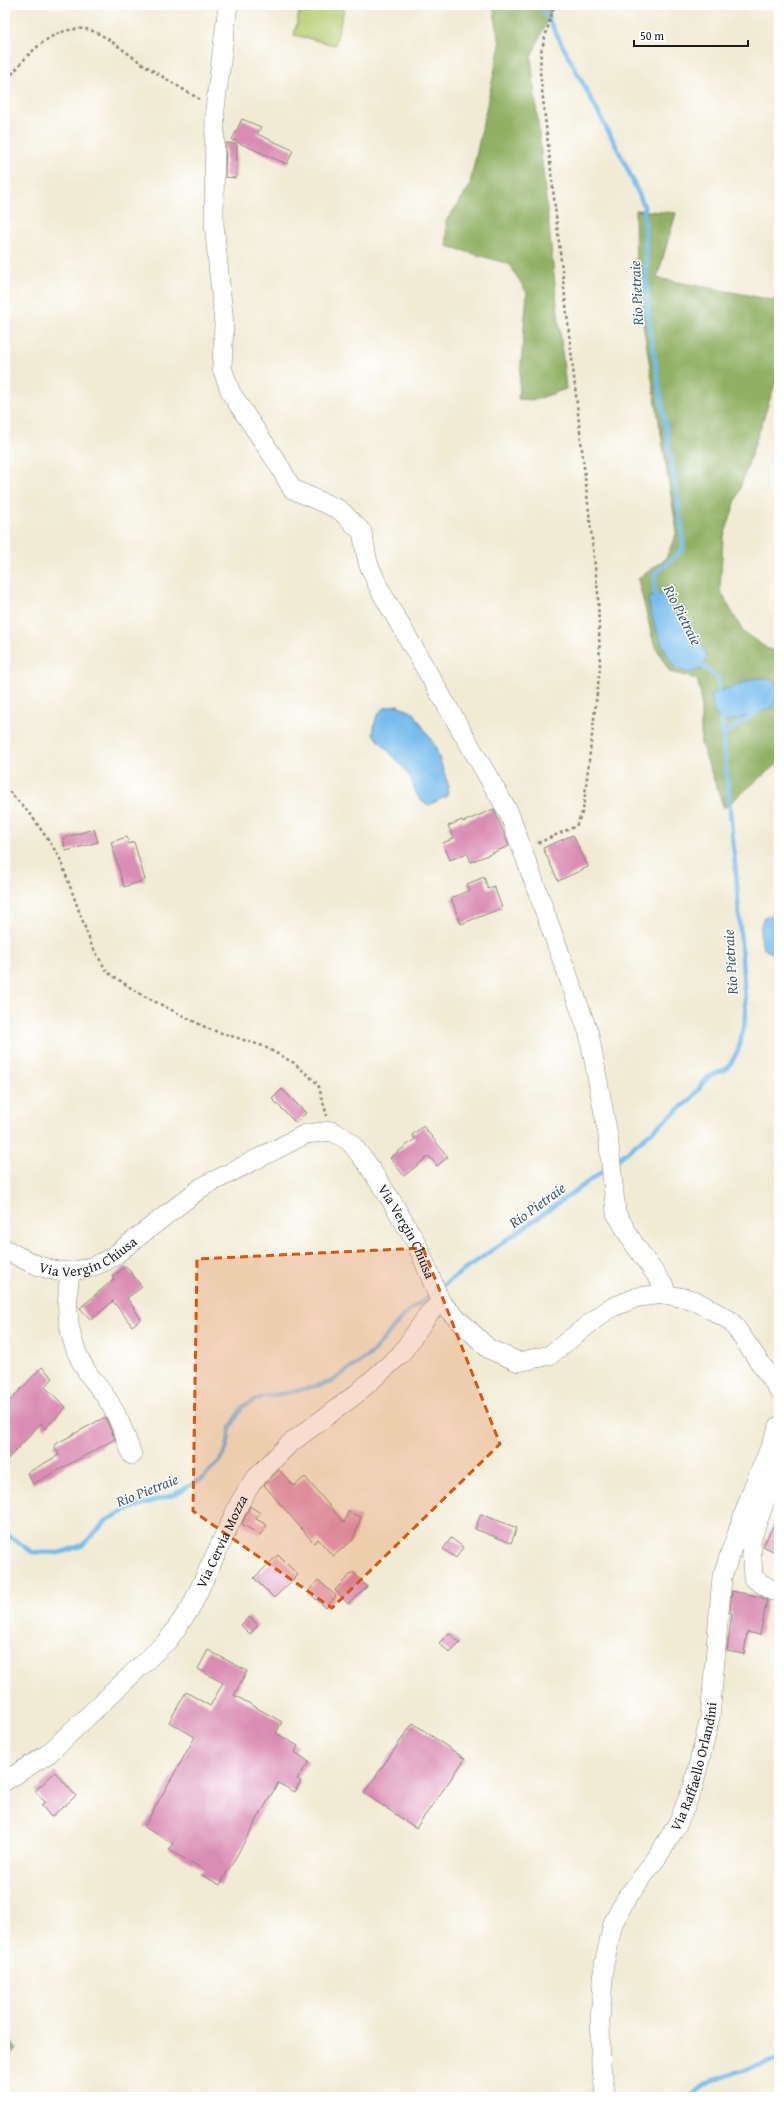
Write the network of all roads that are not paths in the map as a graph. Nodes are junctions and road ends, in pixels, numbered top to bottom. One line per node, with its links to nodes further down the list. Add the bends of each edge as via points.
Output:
1 (228, 5): 4 (street, via 215,109 214,224 224,324 222,368 231,392 280,466 292,489 340,510 362,532 368,563 380,590 509,813 589,1034 608,1136 616,1213 664,1286)
2 (5, 1249): 3 (street, Via Vergin Chiusa, via 50,1270)
3 (70, 1273): 5 (street, Via Vergin Chiusa, via 95,1267 111,1258 202,1187 306,1134 332,1131 350,1141 391,1200 417,1244); 8 (street, via 66,1297 70,1330 84,1366 121,1423)
4 (664, 1294): 5 (street, Via Vergin Chiusa, via 638,1297 608,1308 550,1355 519,1362 489,1349); 6 (street, Via Vergin Chiusa, via 694,1300 731,1321)
5 (441, 1303): 10 (street, Via Cervia Mozza, via 430,1312 401,1354 355,1395 288,1445 253,1481 240,1502 191,1607 169,1639 48,1754)
6 (779, 1390)
7 (776, 1434): 9 (street, via 778,1448 773,1478 751,1540 753,1578); 11 (street, Via Raffaello Orlandini, via 753,1488 722,1577 710,1718 693,1787 678,1823 658,1856 626,1899 613,1923 604,1965 600,2020 600,2066)
8 (132, 1455)
9 (773, 1591)
10 (5, 1780)
11 (606, 2097)

